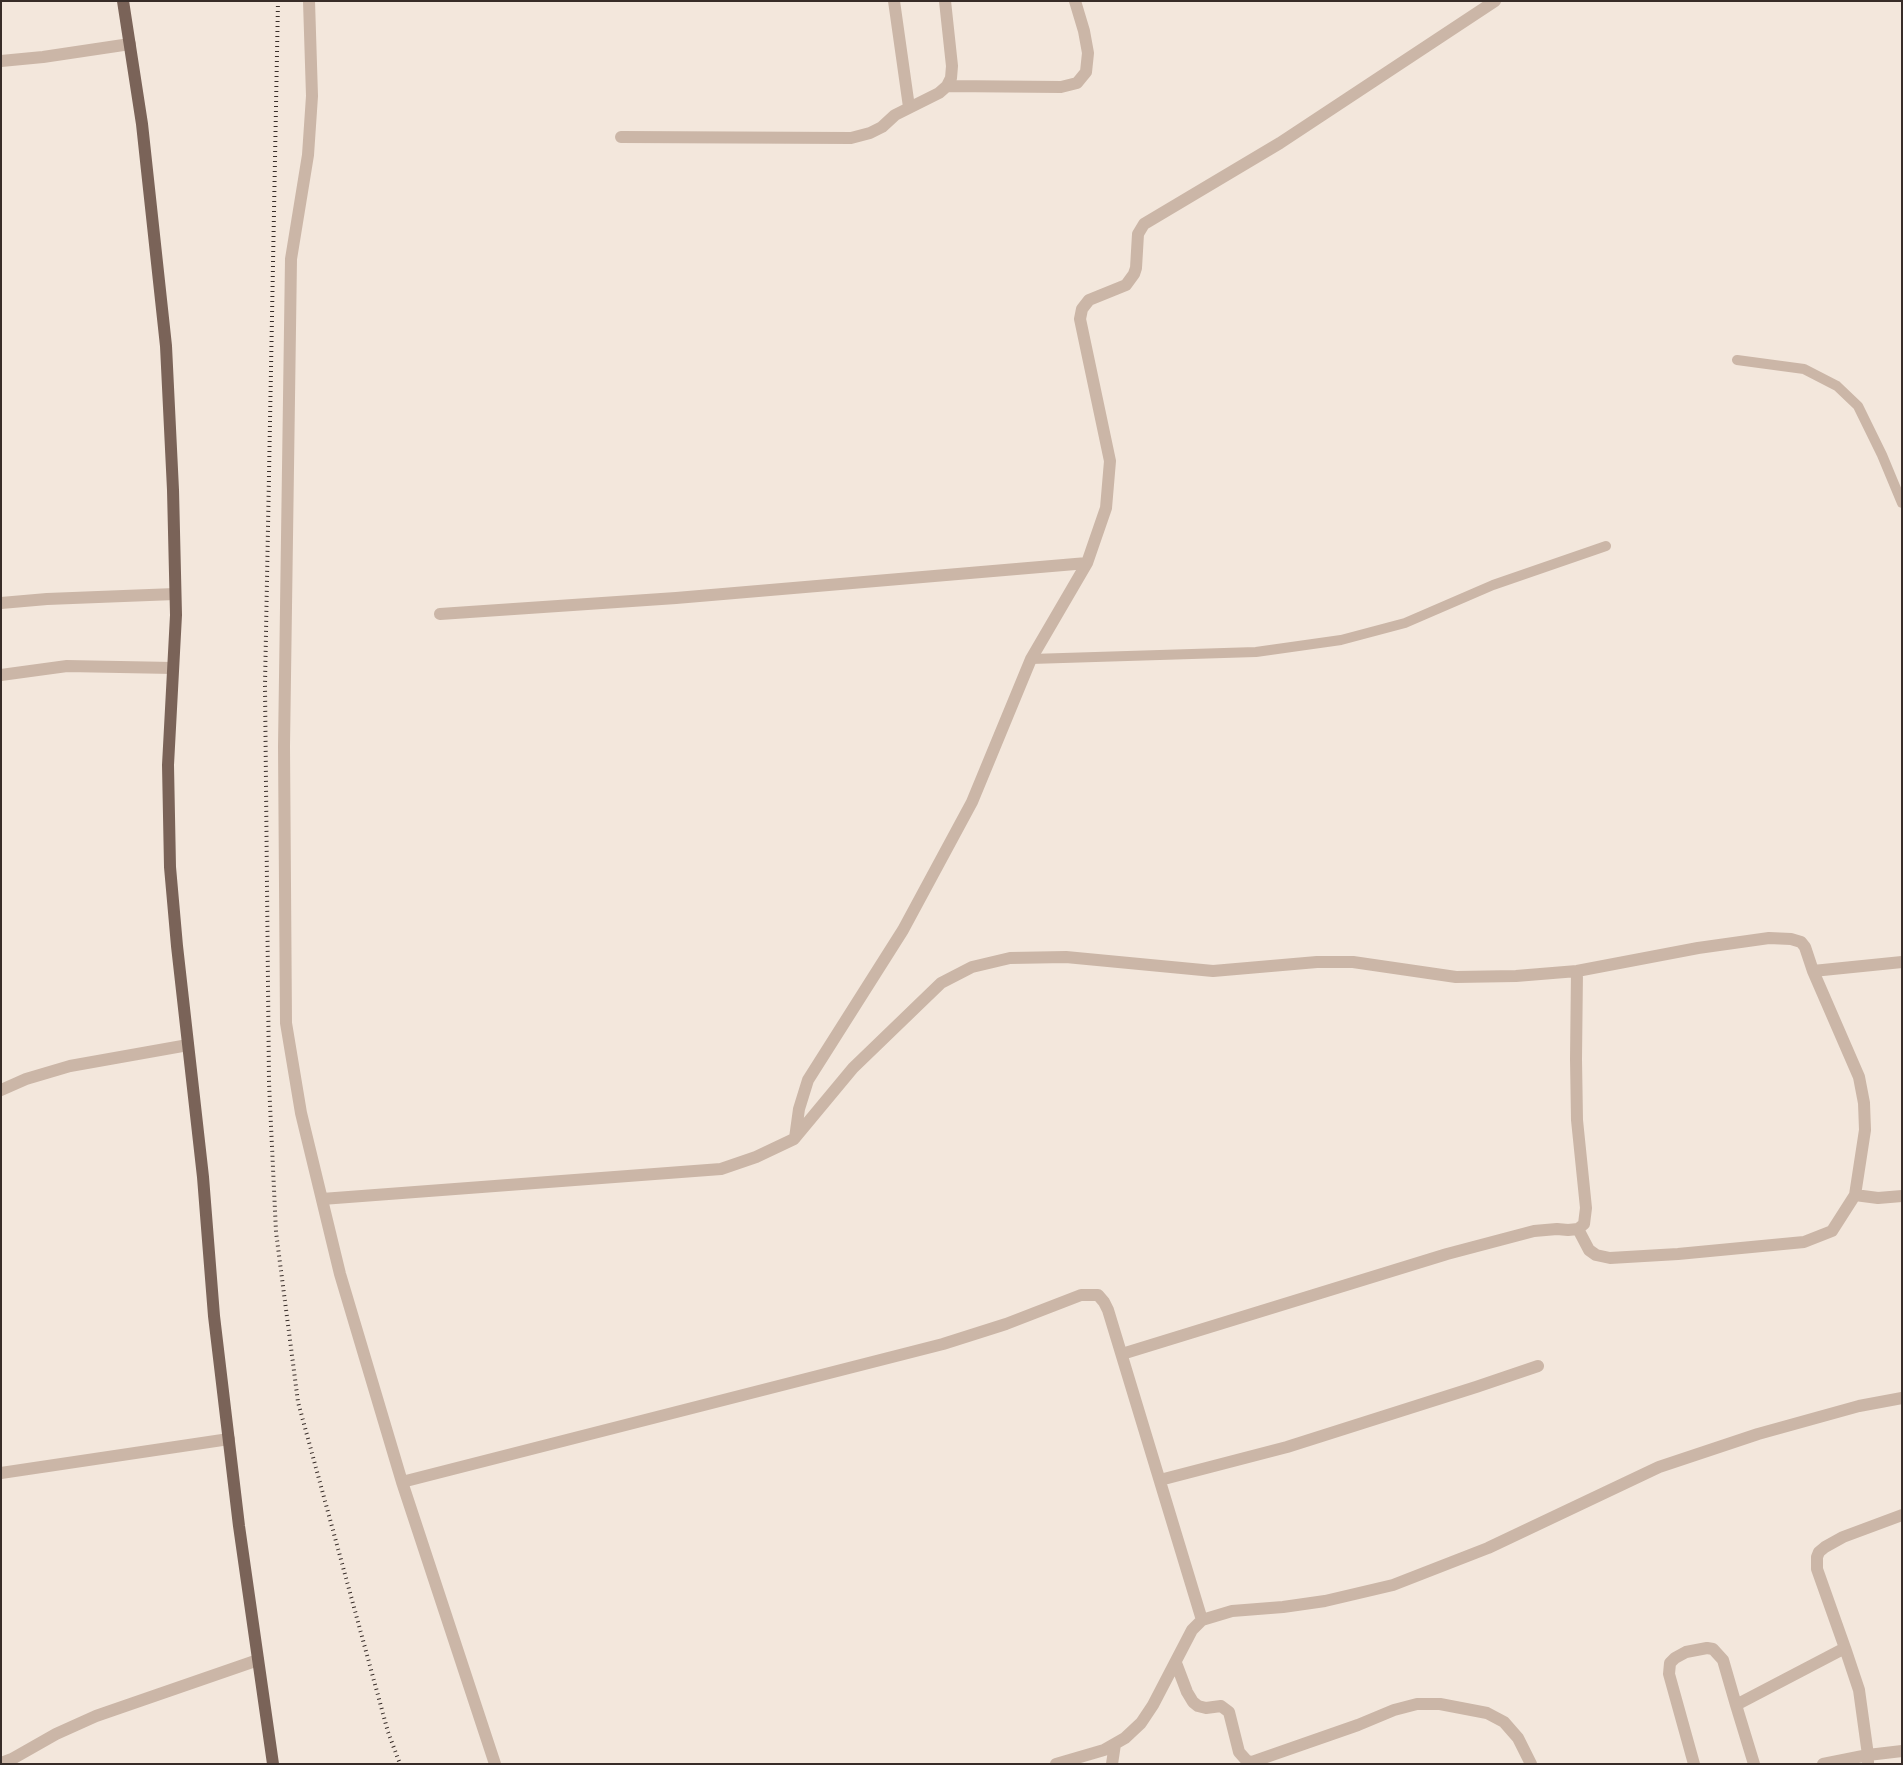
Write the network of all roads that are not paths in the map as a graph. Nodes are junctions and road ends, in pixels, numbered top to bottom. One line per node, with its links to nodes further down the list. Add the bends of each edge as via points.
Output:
1 (123, 1): 7 (main road)
2 (309, 1): 30 (street, via 312,96 308,155 291,259 284,746 286,1023 301,1114)
3 (894, 1): 10 (street)
4 (945, 1): 9 (street, via 952,66)
5 (1075, 1): 9 (street, via 1088,53 1086,72 1077,83 1061,87)
6 (1495, 1): 15 (street, via 1280,143 1144,224 1138,234 1136,268 1126,285 1089,300 1082,309 1080,319 1110,461 1106,508)
7 (130, 44): 8 (street); 16 (main road, via 166,346)
8 (1, 62)
9 (947, 86): 10 (street)
10 (909, 108): 11 (street, via 870,133 851,138)
11 (621, 138)
12 (1737, 360): 13 (lane, via 1804,369 1838,386 1858,406)
13 (1902, 503)
14 (1606, 546): 19 (lane, via 1493,585 1405,623 1341,640 1256,652)
15 (1087, 563): 18 (street, via 676,598); 19 (street)
16 (175, 594): 17 (street); 20 (main road)
17 (1, 603)
18 (440, 614)
19 (1031, 659): 27 (street, via 972,802 903,930 808,1080)
20 (173, 668): 21 (street, via 67,666); 25 (main road, via 168,765 170,867)
21 (1, 675)
22 (1902, 962): 24 (street)
23 (1577, 971): 24 (street, via 1698,948 1780,938 1801,942); 27 (street, via 1456,977 1354,962 1213,971 1066,957 1010,958 972,967 941,983 853,1068); 31 (street, via 1577,1120 1586,1208 1584,1224)
24 (1813, 971): 28 (street, via 1859,1077 1864,1103 1865,1130)
25 (188, 1045): 26 (street, via 70,1066); 35 (main road)
26 (1, 1090)
27 (794, 1139): 30 (street, via 721,1169)
28 (1855, 1195): 29 (street, via 1878,1198); 31 (street, via 1832,1231 1804,1242 1610,1258 1589,1250)
29 (1902, 1196)
30 (322, 1199): 38 (street, via 340,1274)
31 (1578, 1228): 32 (street, via 1534,1231 1447,1254)
32 (1122, 1354): 37 (street); 38 (street, via 1104,1302 1098,1295 1081,1295 943,1344)
33 (1538, 1366): 37 (street, via 1297,1444)
34 (1902, 1398): 40 (street, via 1859,1406 1758,1434 1659,1468 1488,1548 1393,1584 1325,1601 1232,1610)
35 (229, 1439): 36 (street); 42 (main road)
36 (1, 1473)
37 (1160, 1480): 40 (street)
38 (402, 1482): 51 (street)
39 (1902, 1515): 41 (street, via 1843,1537 1819,1552 1818,1569)
40 (1202, 1620): 43 (street, via 1192,1630)
41 (1846, 1648): 44 (street); 47 (street, via 1859,1690)
42 (258, 1660): 49 (street, via 96,1716); 50 (main road)
43 (1176, 1663): 45 (street, via 1141,1723); 48 (street, via 1193,1702 1206,1708 1221,1706 1228,1712)
44 (1736, 1705): 55 (street, via 1723,1660 1713,1649 1686,1652 1670,1663 1668,1674); 56 (street)
45 (1115, 1744): 52 (street); 53 (street)
46 (1902, 1751): 47 (street)
47 (1868, 1759): 57 (street)
48 (1244, 1762): 54 (street, via 1252,1762 1394,1710 1417,1704 1440,1704 1487,1713 1504,1722 1518,1738)
49 (1, 1763)
50 (273, 1764)
51 (495, 1764)
52 (1056, 1764)
53 (1112, 1764)
54 (1531, 1764)
55 (1694, 1764)
56 (1754, 1764)
57 (1823, 1764)

